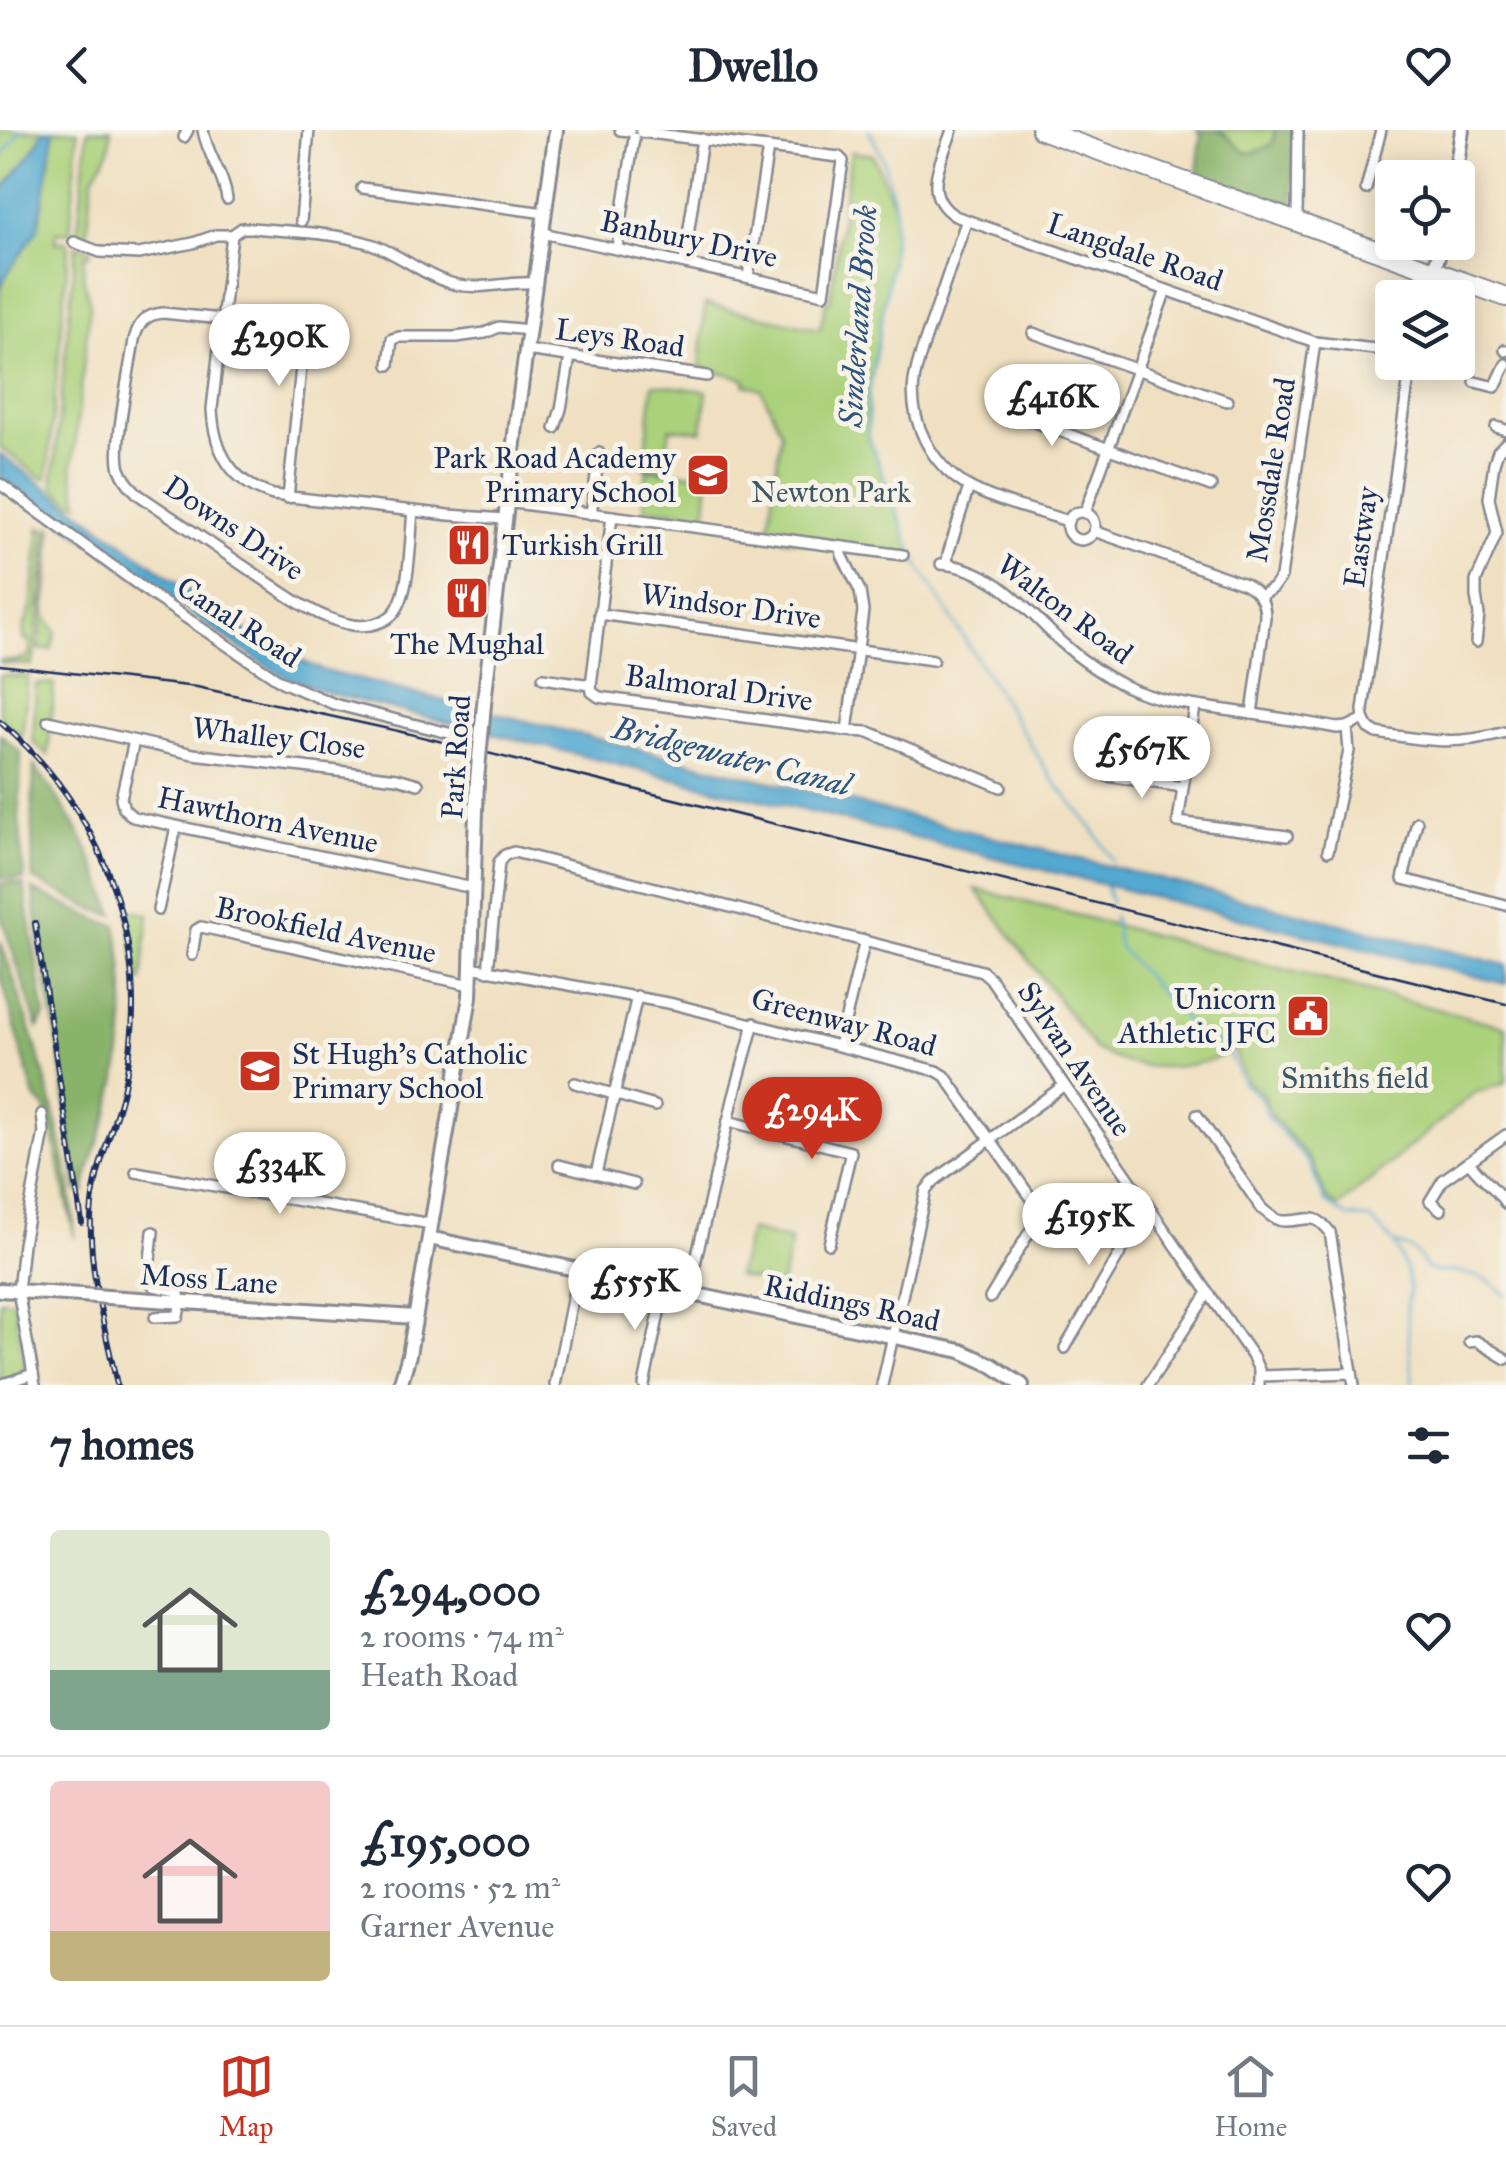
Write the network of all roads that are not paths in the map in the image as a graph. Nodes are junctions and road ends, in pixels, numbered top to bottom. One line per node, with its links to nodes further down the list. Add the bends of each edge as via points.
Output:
1 (203, 130): 15 (street)
2 (309, 130): 18 (street)
3 (556, 130): 16 (main road, Park Road)
4 (952, 130): 17 (street, Langdale Road, via 936,191 948,212)
5 (1041, 130): 19 (highway)
6 (1298, 130): 19 (street)
7 (1381, 130): 14 (street)
8 (1462, 130): 12 (main road)
9 (633, 132): 10 (street); 23 (street)
10 (702, 140): 11 (street); 25 (street)
11 (768, 148): 27 (street); 27 (street, Banbury Drive, via 838,158 844,168 824,294)
12 (1458, 160)
13 (362, 188): 16 (street)
14 (1366, 189)
15 (226, 200)
16 (545, 213): 20 (main road, Park Road)
17 (967, 220): 30 (street, Langdale Road); 52 (street, via 917,368 914,396 929,448)
18 (301, 222)
19 (1297, 222): 26 (highway)
20 (542, 233): 23 (street, Banbury Drive); 29 (main road, Park Road)
21 (232, 234): 22 (street, via 139,254 100,252); 29 (street, via 252,228 350,238 447,282); 32 (street)
22 (74, 242)
23 (617, 248): 25 (street, Banbury Drive)
24 (1437, 260): 26 (main road)
25 (684, 263): 27 (street, Banbury Drive)
26 (1434, 271): 28 (street); 31 (highway)
27 (748, 278)
28 (1431, 280)
29 (535, 283): 33 (main road, Park Road)
30 (1166, 290): 35 (street, Langdale Road); 41 (street)
31 (1506, 297)
32 (223, 319): 54 (street, via 212,408 219,451 244,480); 54 (street, via 290,326 301,335); 56 (street, Downs Drive, via 156,314 137,328 118,448 128,484 288,596 359,626 387,619 400,604)
33 (529, 330): 37 (main road, Park Road); 40 (street, via 399,338 392,340)
34 (1032, 333): 41 (street)
35 (1315, 342): 36 (street, Langdale Road); 65 (street, Mossdale Road, via 1280,577)
36 (1375, 349)
37 (526, 350): 38 (street, Leys Road); 55 (main road, Park Road)
38 (570, 357): 42 (street, Leys Road); 47 (street)
39 (1506, 364): 44 (street, via 1498,386)
40 (389, 365)
41 (1138, 370): 45 (street); 49 (street)
42 (707, 376)
43 (1409, 380): 74 (street, Eastway)
44 (1475, 382)
45 (1226, 401)
46 (1006, 412): 49 (street)
47 (555, 428)
48 (1506, 443): 67 (street, via 1494,463 1488,498 1497,533 1476,581)
49 (1110, 449): 53 (street); 57 (street)
50 (598, 453): 58 (street)
51 (0, 484): 80 (street, Canal Road, via 282,682 334,704)
52 (969, 486): 61 (street); 72 (street, Walton Road, via 944,564 1007,590 1101,673)
53 (1211, 486)
54 (288, 498): 56 (street)
55 (507, 502): 58 (street); 60 (main road, Park Road)
56 (413, 511): 60 (street)
57 (1085, 513): 61 (street); 62 (street)
58 (591, 514): 59 (street)
59 (612, 516): 63 (street); 66 (street)
60 (505, 519): 80 (main road, Park Road, bridge)
61 (1068, 521): 62 (street, via 1078,540)
62 (1094, 531): 65 (street, via 1245,584)
63 (841, 547): 64 (street); 68 (street, via 862,598)
64 (903, 555)
65 (1260, 596): 73 (street, via 1265,617)
66 (599, 614): 68 (street, Windsor Drive); 71 (street)
67 (1476, 642)
68 (857, 648): 69 (street, Windsor Drive); 77 (street)
69 (933, 660)
70 (543, 678): 71 (street)
71 (591, 685): 77 (street, Balmoral Drive, via 598,697)
72 (1195, 706): 73 (street, Walton Road); 84 (street)
73 (1252, 714): 76 (street, Walton Road)
74 (1364, 719): 76 (street); 78 (street, via 1377,732 1436,742)
75 (48, 720): 79 (street, Whalley Close)
76 (1347, 727): 88 (street, via 1349,751)
77 (847, 731): 83 (street, via 883,736)
78 (1506, 732)
79 (134, 741): 82 (street, Whalley Close); 86 (street, Hawthorn Avenue, via 124,809 136,819)
80 (480, 741): 89 (main road, Park Road, bridge)
81 (1107, 776): 84 (street)
82 (418, 784)
83 (1002, 787)
84 (1182, 787): 87 (street, via 1178,822)
85 (1417, 822): 90 (street, via 1402,879)
86 (176, 827): 89 (street, Hawthorn Avenue); 91 (street)
87 (1287, 836)
88 (1328, 851)
89 (474, 888): 94 (main road, Park Road)
90 (1506, 905)
91 (158, 910)
92 (865, 940): 95 (street, Sylvan Avenue, via 512,852 499,862); 99 (street); 101 (street, Sylvan Avenue, via 986,974)
93 (192, 955): 96 (street, Brookfield Avenue, via 202,927)
94 (471, 967): 95 (street, Greenway Road); 96 (main road, Park Road)
95 (488, 971): 97 (street, Greenway Road)
96 (470, 986): 117 (main road, Park Road)
97 (637, 996): 98 (street, Greenway Road); 102 (street)
98 (754, 1023): 99 (street, Greenway Road); 106 (street)
99 (839, 1046): 108 (street, Greenway Road, via 942,1074)
100 (575, 1083): 102 (street)
101 (1063, 1086): 108 (street); 115 (street, Sylvan Avenue)
102 (614, 1095): 103 (street); 112 (street)
103 (654, 1108)
104 (42, 1114): 123 (street)
105 (1197, 1115): 134 (street, via 1262,1209 1276,1219 1312,1218 1325,1226)
106 (728, 1121): 119 (street, via 851,1152); 125 (street)
107 (1506, 1135): 109 (street)
108 (990, 1140): 126 (street, Greenway Road, via 1037,1216); 130 (street, via 924,1194)
109 (1468, 1162): 114 (street); 116 (street, via 1427,1200)
110 (559, 1164): 112 (street)
111 (136, 1172): 117 (street)
112 (596, 1174): 113 (street)
113 (634, 1185)
114 (1506, 1204)
115 (1147, 1207): 124 (street, Sylvan Avenue); 132 (street)
116 (1440, 1210)
117 (430, 1231): 120 (main road, Riddings Road); 129 (main road, Park Road)
118 (153, 1232): 127 (street, via 148,1282 178,1291)
119 (829, 1244)
120 (578, 1270): 121 (main road, Riddings Road); 139 (street)
121 (664, 1289): 125 (main road, Riddings Road); 140 (street)
122 (0, 1290): 123 (main road, Moss Lane)
123 (18, 1291): 127 (main road, Moss Lane, bridge); 135 (street)
124 (1208, 1293): 136 (street, Sylvan Avenue, via 1253,1357); 143 (street)
125 (688, 1294): 130 (main road, Riddings Road)
126 (990, 1298)
127 (181, 1302): 128 (street, via 178,1316); 129 (main road, Moss Lane)
128 (155, 1317)
129 (414, 1318): 138 (main road, Park Road)
130 (893, 1337): 141 (street); 142 (main road, Riddings Road, via 965,1353)
131 (1469, 1342): 133 (street)
132 (1065, 1348)
133 (1506, 1360)
134 (1352, 1373): 136 (street); 144 (street)
135 (34, 1379): 137 (street)
136 (1259, 1381)
137 (0, 1385)
138 (400, 1385)
139 (556, 1385)
140 (644, 1385)
141 (882, 1385)
142 (1022, 1385)
143 (1148, 1385)
144 (1354, 1385)

